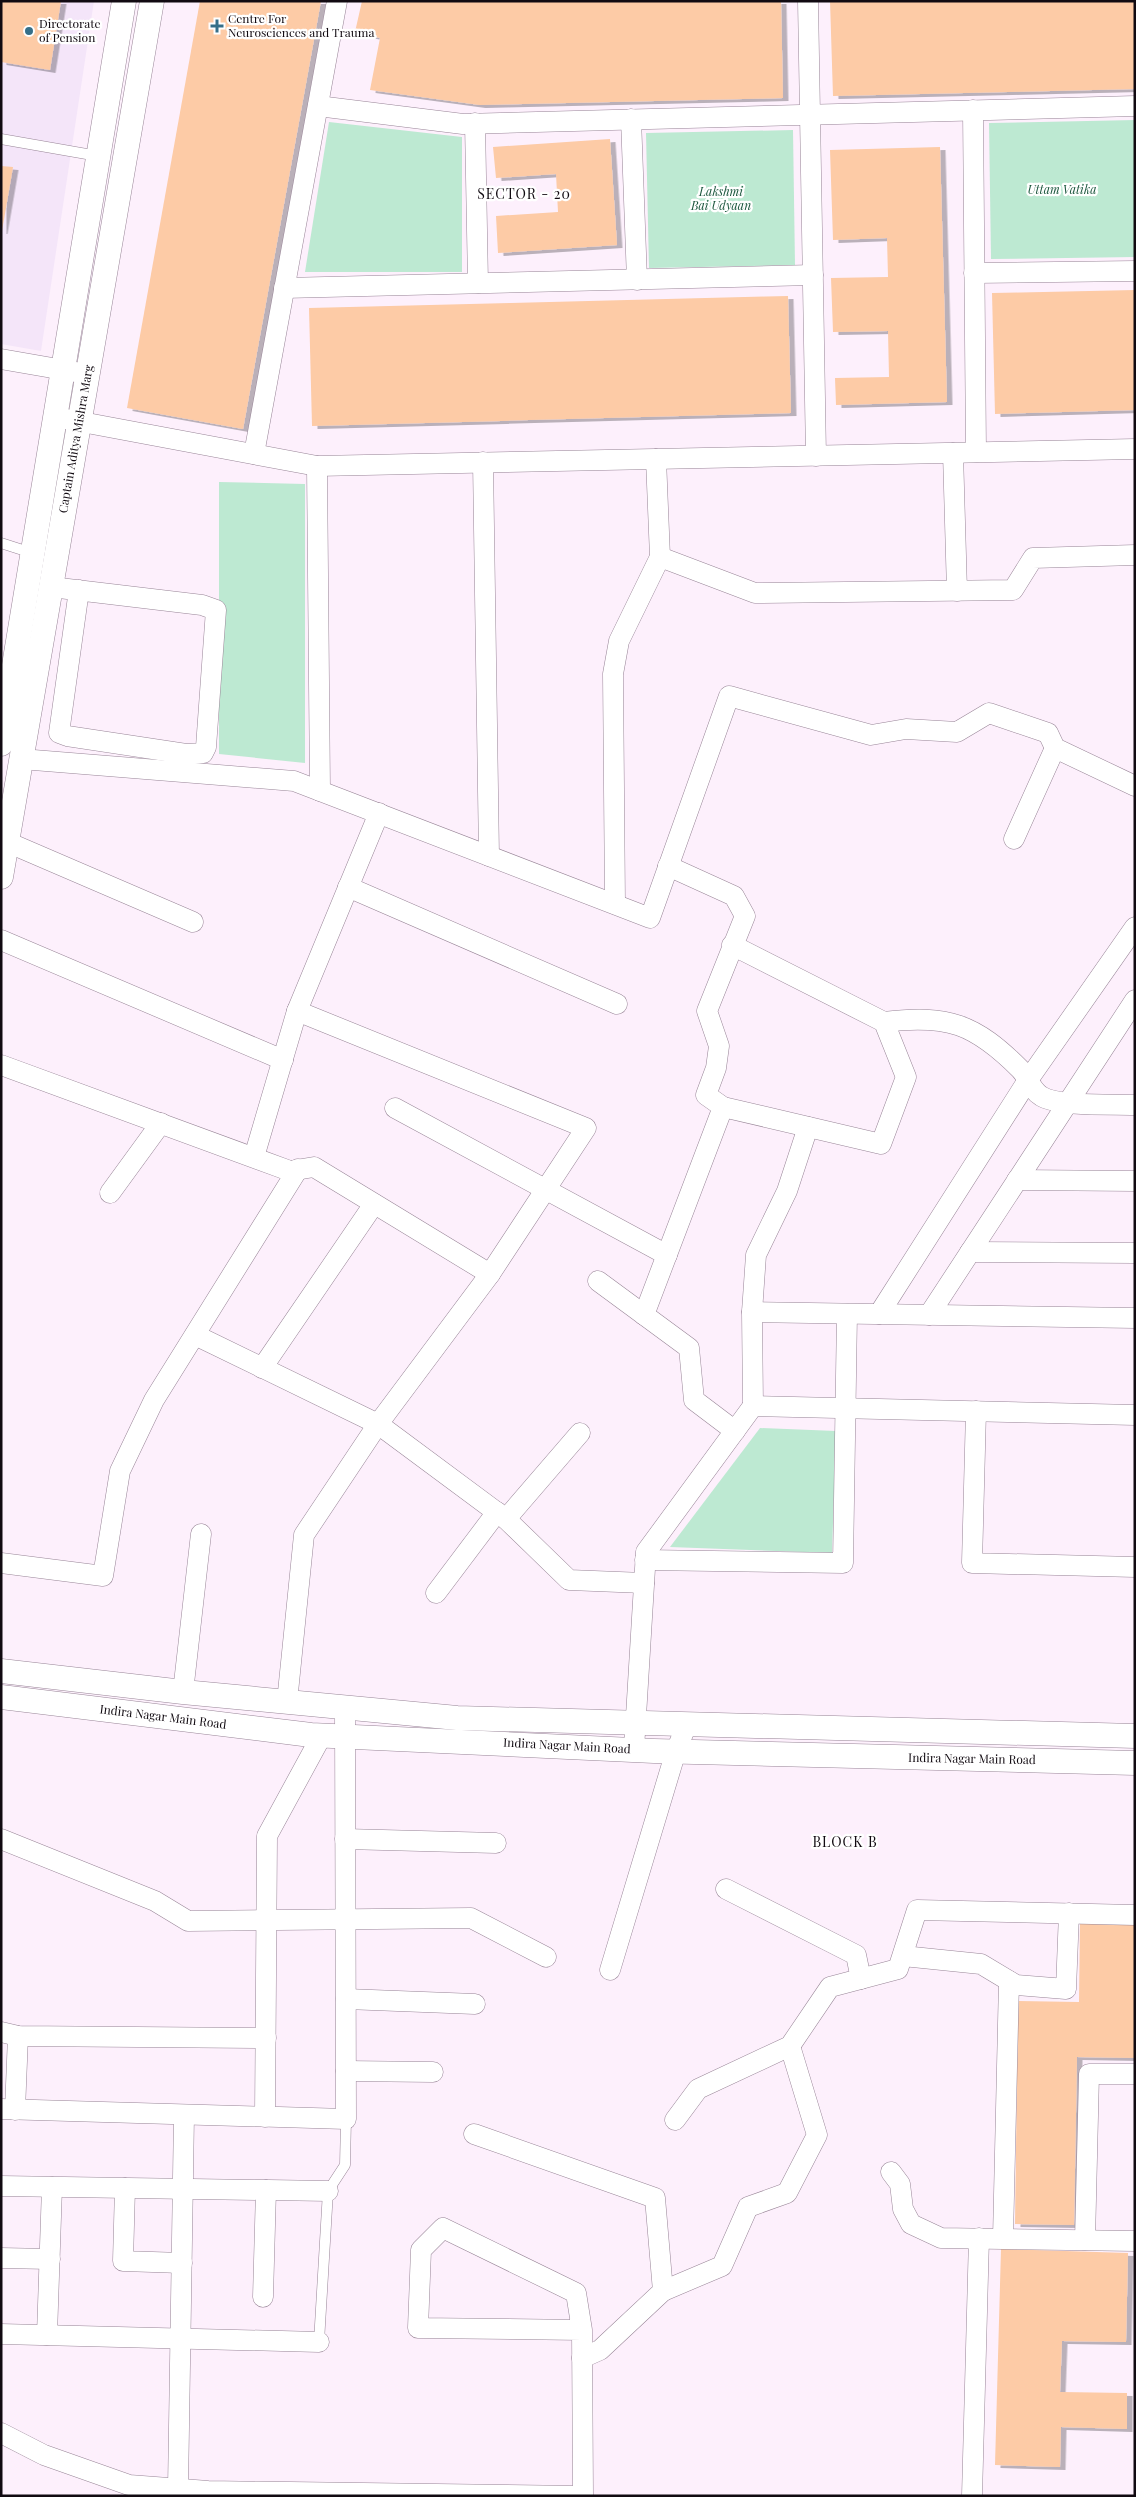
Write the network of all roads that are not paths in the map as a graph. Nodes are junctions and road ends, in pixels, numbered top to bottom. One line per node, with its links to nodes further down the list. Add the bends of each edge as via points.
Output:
1 (124, 1): 12 (street, Captain Aditya Mishra Marg)
2 (152, 1): 21 (street, Captain Aditya Mishra Marg)
3 (337, 1): 5 (street)
4 (808, 1): 8 (street)
5 (318, 106): 10 (street); 18 (street)
6 (1135, 106): 7 (street)
7 (973, 110): 8 (street); 14 (street)
8 (810, 114): 9 (street); 15 (street)
9 (631, 120): 10 (street); 16 (street)
10 (475, 123): 17 (street)
11 (1, 139): 12 (lane)
12 (98, 156): 20 (street, Captain Aditya Mishra Marg)
13 (1135, 271): 14 (street)
14 (974, 273): 25 (street)
15 (813, 275): 16 (street); 28 (street)
16 (637, 280): 17 (street)
17 (478, 283): 18 (street)
18 (284, 288): 27 (street)
19 (1, 359): 20 (street)
20 (63, 370): 21 (street); 22 (street, Captain Aditya Mishra Marg)
21 (88, 374): 23 (street, Captain Aditya Mishra Marg)
22 (55, 417): 23 (street); 33 (street, Captain Aditya Mishra Marg)
23 (79, 422): 27 (street); 36 (street, Captain Aditya Mishra Marg)
24 (1135, 449): 25 (street)
25 (976, 452): 26 (street)
26 (953, 453): 28 (street); 38 (street)
27 (254, 454): 31 (street)
28 (816, 456): 29 (street)
29 (656, 459): 30 (street); 35 (street)
30 (483, 462): 31 (street); 48 (street)
31 (317, 466): 44 (street)
32 (1, 543): 33 (lane)
33 (32, 553): 39 (street, Captain Aditya Mishra Marg)
34 (1135, 555): 38 (street, via 1033,558 1013,590)
35 (660, 557): 38 (street, via 755,593); 52 (street, via 619,641 613,674)
36 (51, 587): 37 (street); 42 (street, Captain Aditya Mishra Marg)
37 (79, 590): 37 (street, via 202,605 216,610 206,748 202,753 186,754 58,733)
38 (957, 591)
39 (5, 696): 40 (street, Captain Aditya Mishra Marg)
40 (1, 744)
41 (1055, 748): 43 (street); 46 (street); 49 (street, via 1048,733 989,712 957,732 906,729 871,735 729,696)
42 (22, 759): 44 (street, via 294,781); 47 (street, Captain Aditya Mishra Marg)
43 (1135, 786)
44 (320, 791): 45 (street)
45 (379, 813): 48 (street); 51 (street)
46 (1014, 839)
47 (7, 842): 50 (street, Captain Aditya Mishra Marg); 53 (street)
48 (489, 856): 52 (street)
49 (668, 866): 52 (street, via 650,918); 56 (street, via 734,896 745,916)
50 (1, 877)
51 (348, 887): 58 (street); 59 (street)
52 (615, 904)
53 (193, 922)
54 (1135, 926): 63 (street)
55 (1, 940): 61 (street)
56 (732, 946): 60 (street); 66 (street, via 707,1010 719,1046 716,1068 706,1095)
57 (1135, 1000): 64 (street)
58 (617, 1004)
59 (298, 1011): 61 (street); 74 (street, via 586,1128)
60 (884, 1022): 63 (street, via 912,1018 957,1023 992,1042); 69 (street, via 906,1077 881,1144)
61 (283, 1060): 70 (street)
62 (1, 1065): 68 (street)
63 (1028, 1080): 64 (street, via 1040,1096); 84 (street)
64 (1067, 1103): 65 (street); 72 (street)
65 (1135, 1105)
66 (723, 1107): 69 (street); 79 (street)
67 (395, 1108): 74 (street)
68 (161, 1124): 70 (street); 75 (street)
69 (808, 1127): 82 (street, via 786,1191 756,1255)
70 (254, 1158): 71 (street, via 290,1171)
71 (298, 1169): 76 (street, via 314,1167); 88 (street)
72 (1017, 1180): 73 (street); 77 (street)
73 (1135, 1181)
74 (546, 1190): 79 (street); 80 (street)
75 (110, 1193)
76 (374, 1204): 80 (street); 89 (street)
77 (970, 1252): 78 (street); 86 (street)
78 (1135, 1253)
79 (667, 1255): 85 (street)
80 (490, 1274): 94 (street)
81 (598, 1281): 85 (street)
82 (752, 1312): 83 (street); 90 (street)
83 (847, 1314): 84 (street); 91 (street)
84 (879, 1314): 86 (street)
85 (644, 1315): 95 (street, via 689,1348 694,1400)
86 (929, 1315): 87 (street)
87 (1135, 1318)
88 (195, 1335): 89 (street); 100 (street, via 154,1400 120,1471 103,1576)
89 (262, 1368): 94 (street)
90 (753, 1406): 91 (street); 95 (street)
91 (845, 1408): 92 (street); 99 (street, via 843,1563)
92 (976, 1411): 93 (street); 101 (street, via 972,1563)
93 (1135, 1415)
94 (378, 1424): 97 (street); 107 (street, via 304,1535)
95 (735, 1431): 99 (street, via 646,1552)
96 (580, 1433): 97 (street)
97 (502, 1515): 102 (street, via 569,1580); 103 (street)
98 (201, 1534): 105 (street)
99 (645, 1560): 102 (street)
100 (1, 1563)
101 (1135, 1567)
102 (644, 1583): 109 (street)
103 (436, 1592)
104 (1, 1671): 105 (street, Indira Nagar Main Road)
105 (182, 1692): 107 (street, Indira Nagar Main Road)
106 (1, 1698): 111 (street, Indira Nagar Main Road)
107 (287, 1702): 108 (street, Indira Nagar Main Road)
108 (344, 1708): 109 (street, Indira Nagar Main Road, via 457,1718); 111 (street)
109 (635, 1722): 110 (street, Indira Nagar Main Road); 113 (street)
110 (686, 1724): 112 (street, Indira Nagar Main Road); 114 (street)
111 (333, 1736): 113 (street, Indira Nagar Main Road); 116 (street); 122 (street, via 267,1836)
112 (1135, 1736)
113 (634, 1749): 114 (street, Indira Nagar Main Road)
114 (676, 1751): 115 (street, Indira Nagar Main Road); 126 (street)
115 (1135, 1763)
116 (345, 1839): 118 (street); 123 (street)
117 (1, 1840): 122 (street, via 155,1901 188,1921)
118 (496, 1842)
119 (726, 1889): 127 (street, via 856,1955)
120 (1069, 1913): 121 (street); 124 (street, via 917,1910); 128 (street, via 1066,1989 1016,1984)
121 (1135, 1914)
122 (266, 1921): 123 (street); 132 (street)
123 (345, 1921): 125 (street, via 471,1918); 129 (street)
124 (903, 1956): 127 (street, via 898,1969); 128 (street, via 981,1964)
125 (546, 1957)
126 (610, 1970)
127 (861, 1979): 133 (street, via 830,1987)
128 (1009, 1980): 151 (street)
129 (346, 1999): 130 (street); 134 (street)
130 (475, 2004)
131 (10, 2034): 132 (street); 137 (street)
132 (266, 2038): 139 (street)
133 (790, 2046): 141 (street, via 698,2089); 157 (street, via 817,2135 813,2143 787,2193 748,2207 722,2266)
134 (346, 2071): 135 (street); 140 (street)
135 (433, 2072)
136 (1135, 2074): 152 (street, via 1089,2074)
137 (8, 2109): 138 (street)
138 (184, 2115): 139 (street); 147 (street)
139 (265, 2117): 140 (street)
140 (346, 2120): 149 (lane, via 345,2165)
141 (675, 2120)
142 (474, 2134): 157 (street, via 655,2198)
143 (891, 2172): 150 (street, via 900,2184 903,2210 912,2224 941,2238)
144 (1, 2186): 145 (street)
145 (52, 2187): 146 (street); 155 (street)
146 (125, 2188): 147 (street); 156 (street, via 123,2261)
147 (183, 2190): 148 (street); 156 (street)
148 (266, 2190): 149 (street); 158 (street)
149 (328, 2191): 163 (lane)
150 (979, 2238): 151 (street); 170 (street)
151 (1003, 2238): 152 (street)
152 (1085, 2240): 153 (street)
153 (1135, 2241)
154 (1, 2258): 155 (street)
155 (50, 2259): 161 (street)
156 (182, 2263): 162 (street)
157 (663, 2291): 164 (street, via 600,2350)
158 (263, 2297)
159 (582, 2330): 159 (street, via 576,2293 443,2228 421,2250 418,2328); 164 (street)
160 (1, 2334): 161 (street)
161 (47, 2335): 162 (street)
162 (181, 2339): 163 (street); 166 (street)
163 (319, 2342)
164 (582, 2358): 169 (street)
165 (1, 2433): 166 (street, via 44,2456 129,2485)
166 (178, 2489): 167 (street)
167 (280, 2494): 168 (street)
168 (579, 2496)
169 (583, 2496)
170 (972, 2496)

